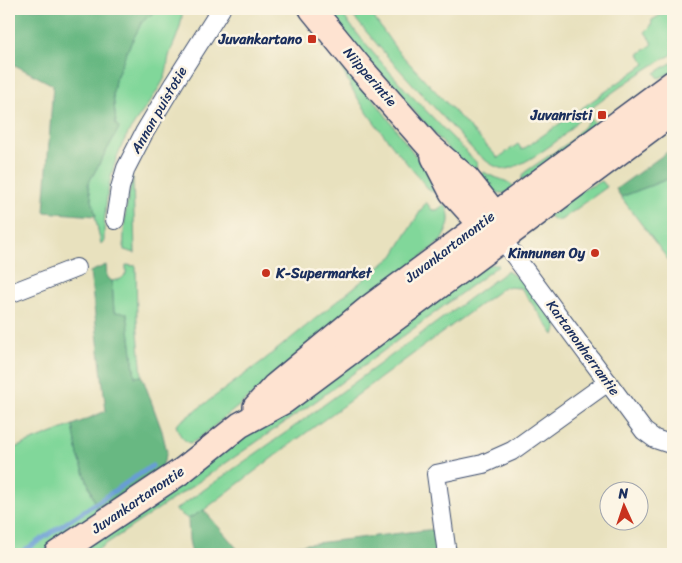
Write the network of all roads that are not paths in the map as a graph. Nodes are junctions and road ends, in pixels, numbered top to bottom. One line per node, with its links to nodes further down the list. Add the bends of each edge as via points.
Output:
1 (221, 9): 6 (street, Annan puistotie, via 164,99 126,168)
2 (312, 9): 5 (main road, Niipperintie, via 428,145 468,179)
3 (673, 83): 5 (main road, Juvankartanontie)
4 (673, 112): 7 (main road, Juvankartanontie)
5 (488, 219): 7 (main road, Niipperintie); 11 (main road, Juvankartanontie, via 369,308 275,386)
6 (115, 220)
7 (502, 238): 10 (street, Kartanonherrantie); 11 (main road, Juvankartanontie, via 284,401)
8 (76, 268): 9 (street)
9 (9, 294)
10 (608, 382): 12 (street, Kartanonherrantie, via 644,431 655,440); 14 (street, via 512,451 483,464 436,474)
11 (240, 426): 13 (main road, Juvankartanontie, via 183,470)
12 (673, 445)
13 (57, 554)
14 (447, 554)

